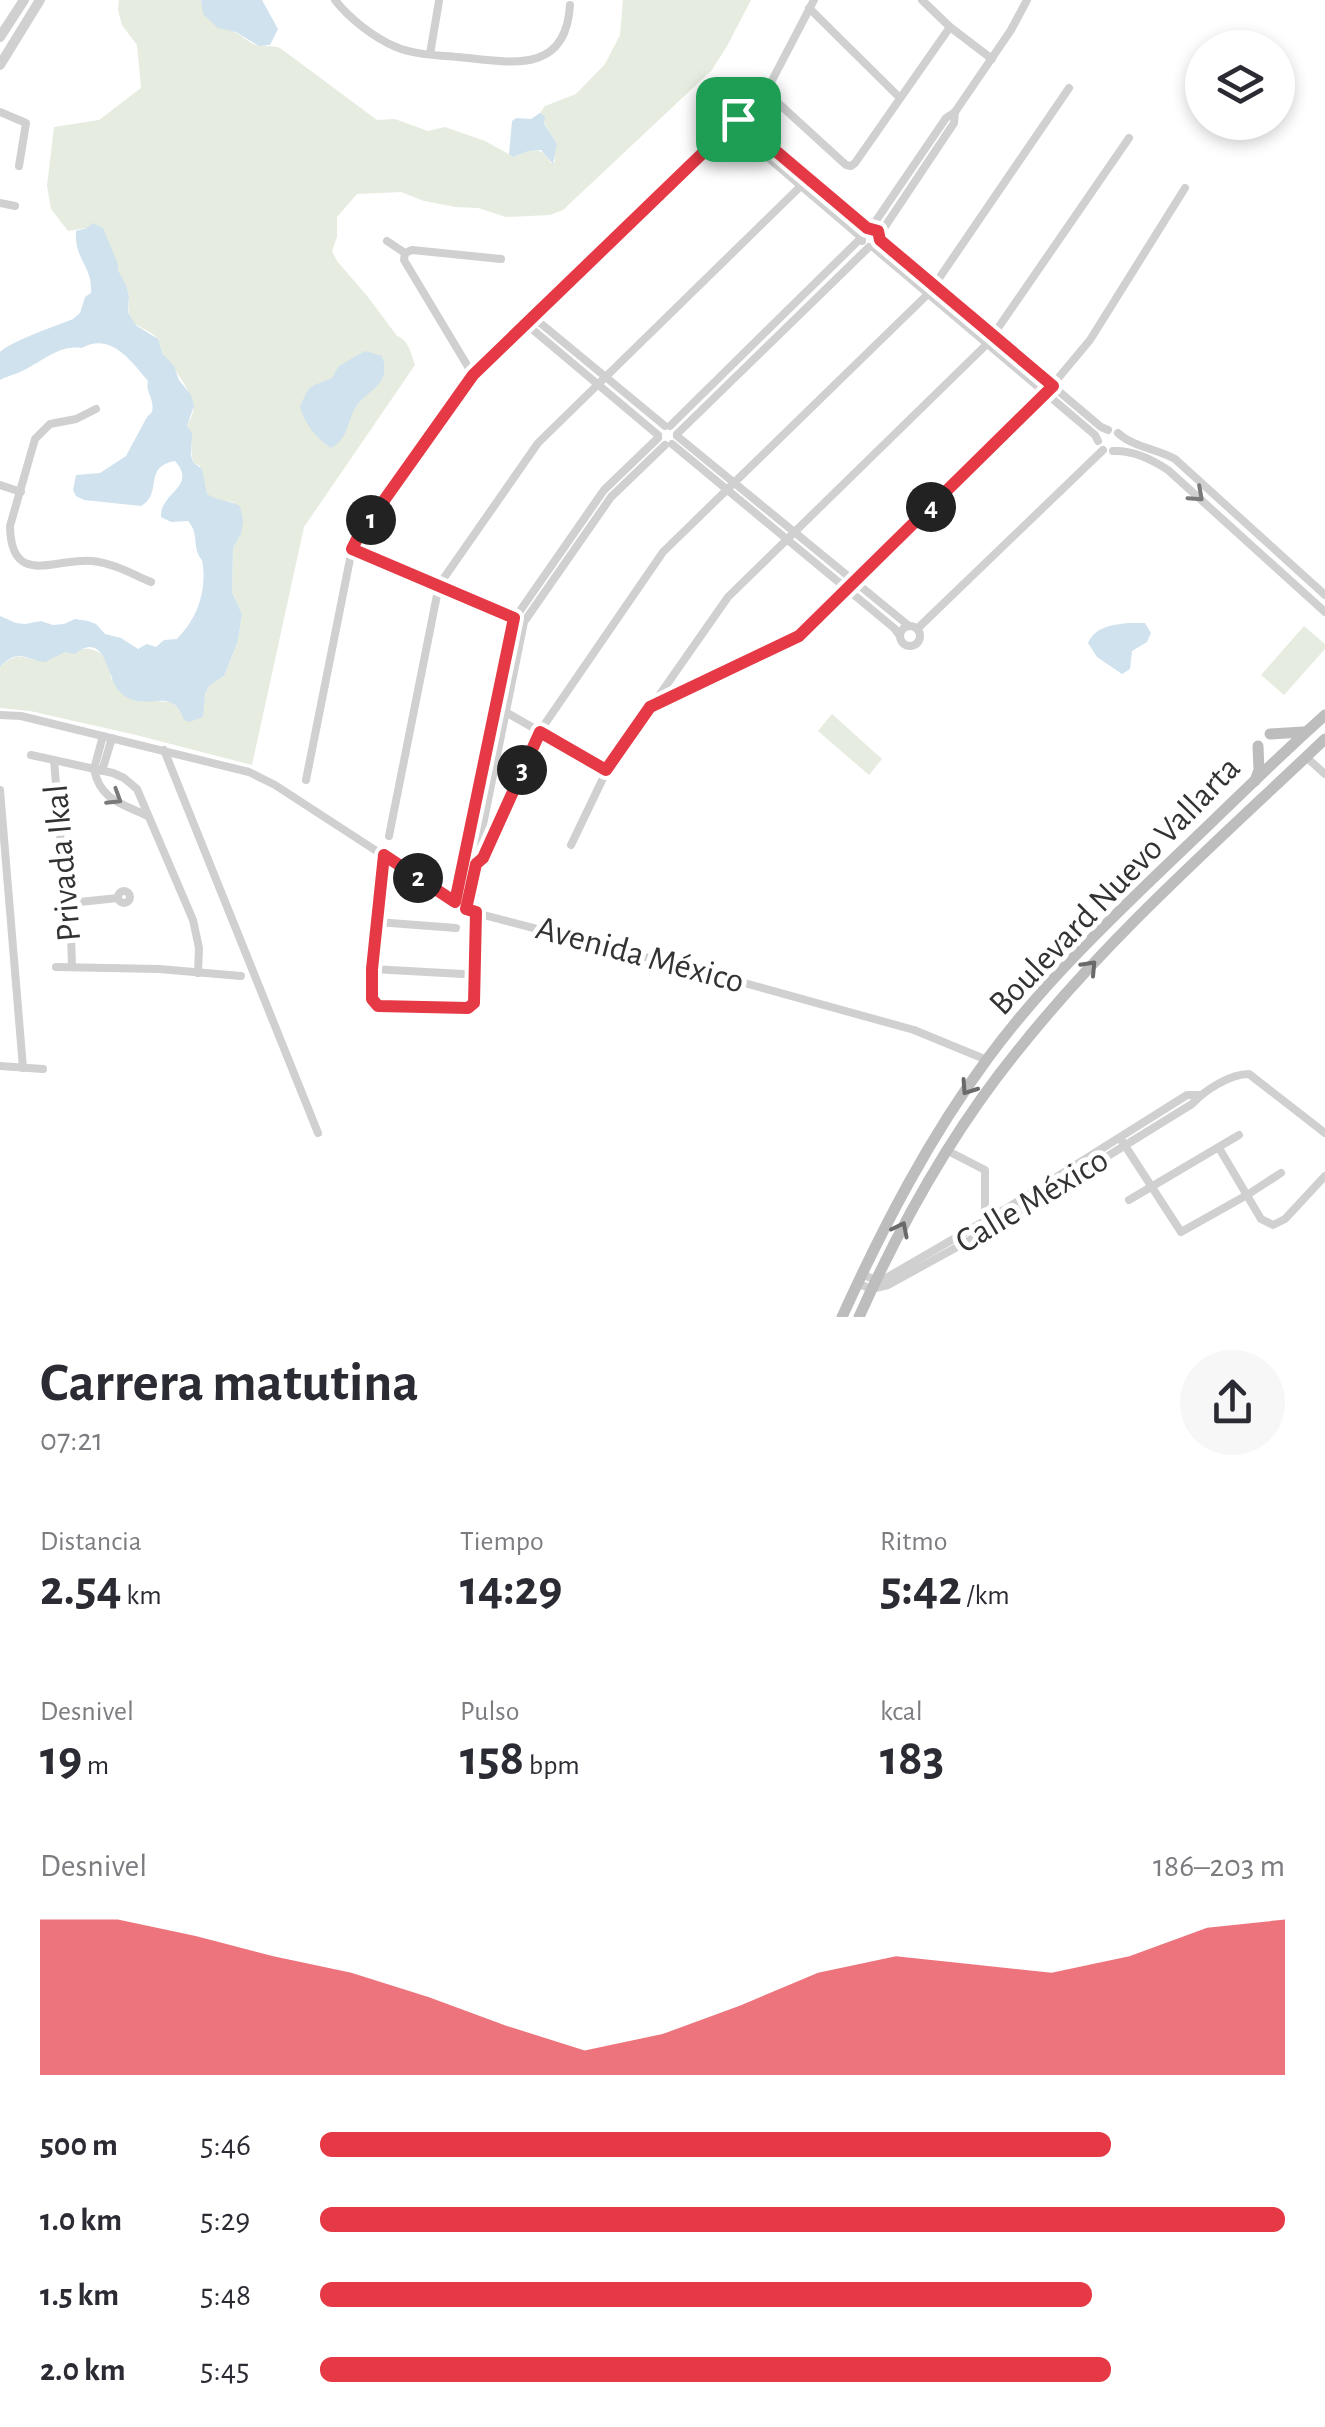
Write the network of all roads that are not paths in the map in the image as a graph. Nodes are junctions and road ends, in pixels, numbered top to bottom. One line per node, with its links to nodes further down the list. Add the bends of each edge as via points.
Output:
1 (24, 0): 10 (street)
2 (40, 0): 11 (street)
3 (334, 0): 12 (street, via 381,39)
4 (922, 0): 9 (street)
5 (1026, 0): 13 (street)
6 (439, 1): 12 (street)
7 (811, 4): 16 (street); 16 (street, via 766,88 768,96 851,166)
8 (570, 5): 12 (street, via 562,38 535,60)
9 (950, 27): 13 (street); 16 (street)
10 (1, 33): 11 (street)
11 (14, 40): 14 (street)
12 (430, 54)
13 (992, 59): 19 (street)
14 (0, 66)
15 (1068, 88): 32 (street)
16 (900, 98)
17 (752, 105): 20 (street)
18 (0, 112): 22 (street, via 26,123)
19 (955, 112): 27 (street); 29 (street)
20 (735, 122): 23 (street); 33 (street)
21 (1129, 138): 34 (street)
22 (19, 166)
23 (805, 182): 27 (street); 36 (street)
24 (1185, 188): 38 (street, via 1090,340)
25 (0, 204): 26 (street)
26 (15, 206)
27 (865, 233): 29 (street); 29 (street, via 862,242); 41 (street)
28 (387, 241): 30 (street)
29 (876, 242): 32 (street); 41 (street)
30 (405, 253): 31 (street); 35 (street)
31 (501, 260)
32 (932, 290): 34 (street); 47 (street)
33 (529, 320): 35 (street); 36 (street); 37 (street)
34 (990, 340): 38 (street); 50 (street)
35 (473, 375): 52 (street)
36 (605, 377): 37 (street); 41 (street)
37 (598, 385): 41 (street); 54 (street, via 538,443)
38 (1050, 390): 40 (street); 42 (street); 55 (street)
39 (96, 409): 48 (street, via 40,431)
40 (1113, 432): 42 (street, via 1103,432); 43 (street, via 1120,444); 44 (street)
41 (668, 436): 47 (street); 58 (street, via 612,497)
42 (1098, 441): 43 (street)
43 (1108, 451): 45 (street); 59 (street)
44 (1175, 459): 45 (street); 49 (street)
45 (1168, 470): 51 (street, one-way to 51)
46 (0, 485): 48 (street)
47 (730, 486): 50 (street); 66 (street, via 663,552)
48 (21, 492): 53 (street, via 10,540 29,566 90,561)
49 (1256, 532): 51 (street); 56 (street)
50 (790, 536): 55 (street); 61 (street, via 728,597)
51 (1248, 542): 57 (street)
52 (352, 549): 54 (street); 79 (street)
53 (151, 582)
54 (439, 585): 58 (street); 85 (street)
55 (850, 586): 59 (street); 60 (street); 61 (street, via 799,636)
56 (1325, 595)
57 (1325, 612)
58 (519, 620): 62 (street)
59 (913, 628): 60 (street); 60 (street, via 919,638 913,645)
60 (900, 636)
61 (650, 707): 77 (street)
62 (502, 710): 66 (street); 86 (street); 90 (street)
63 (0, 715): 68 (street, Avenida México)
64 (1325, 715): 65 (main road, Boulevard Nuevo Vallarta)
65 (1307, 731): 67 (main road); 72 (main road, Boulevard Nuevo Vallarta)
66 (540, 732): 77 (street); 87 (street)
67 (1270, 734)
68 (107, 737): 71 (street, Avenida México); 76 (street)
69 (1325, 739): 72 (main road, Boulevard Nuevo Vallarta)
70 (1258, 746): 80 (main road)
71 (164, 750): 89 (street, Avenida México, via 262,778); 108 (street)
72 (1299, 753): 74 (main road, Boulevard Nuevo Vallarta); 78 (street); 83 (main road, Boulevard Nuevo Vallarta)
73 (31, 755): 75 (street, Privada Ikal)
74 (1280, 757): 80 (main road, Boulevard Nuevo Vallarta); 83 (main road, via 1279,770)
75 (54, 760): 76 (street, Privada Ikal); 94 (street, Privada Ikal)
76 (98, 770): 84 (street, Privada Ikal, via 137,789); 84 (street, Privada Ikal, one-way to 84, via 106,796)
77 (606, 770): 88 (street)
78 (1325, 774)
79 (306, 780)
80 (1256, 781): 104 (main road, Boulevard Nuevo Vallarta, via 1090,940)
81 (0, 790): 82 (street)
82 (1, 806): 106 (street)
83 (1254, 806): 113 (main road, Boulevard Nuevo Vallarta, one-way to 83, via 1069,990)
84 (148, 816): 101 (street, Privada Ikal, via 194,920)
85 (389, 836)
86 (481, 836): 87 (street); 91 (street)
87 (492, 838): 91 (street)
88 (572, 845)
89 (384, 855): 93 (street, Avenida México); 96 (street)
90 (465, 862): 91 (street); 93 (street)
91 (476, 864): 95 (street)
92 (118, 898): 94 (street)
93 (455, 902): 95 (street, Avenida México)
94 (70, 903): 98 (street, Privada Ikal)
95 (471, 911): 100 (street, via 472,1006 378,1006); 104 (street, Avenida México, via 914,1030)
96 (377, 922): 97 (street); 100 (street)
97 (456, 928)
98 (72, 966): 99 (street, Privada Ikal); 101 (street, Privada Ikal)
99 (56, 967)
100 (372, 969): 102 (street)
101 (198, 974): 103 (street, Privada Ikal)
102 (462, 974)
103 (241, 976)
104 (987, 1060): 120 (main road, Boulevard Nuevo Vallarta, one-way to 120, via 920,1163)
105 (0, 1066): 106 (street)
106 (23, 1068): 107 (street)
107 (43, 1069)
108 (318, 1133)
109 (1325, 1133): 111 (street, Calle México, via 1244,1073 1187,1095)
110 (1239, 1135): 112 (street)
111 (1122, 1140): 116 (street); 119 (street, Calle México); 121 (street, Calle México, via 988,1230 888,1286)
112 (1219, 1148): 116 (street); 117 (street)
113 (946, 1150): 119 (street, via 985,1170); 121 (main road, Boulevard Nuevo Vallarta, one-way to 113)
114 (1281, 1173): 117 (street)
115 (1325, 1176): 117 (street, via 1273,1226)
116 (1151, 1188): 117 (street, via 1181,1232); 118 (street)
117 (1247, 1196)
118 (1129, 1200)
119 (985, 1221): 121 (street, Calle México)
120 (859, 1279): 121 (street); 122 (main road, Boulevard Nuevo Vallarta)
121 (874, 1285): 123 (main road, Boulevard Nuevo Vallarta)
122 (842, 1317)
123 (859, 1317)

